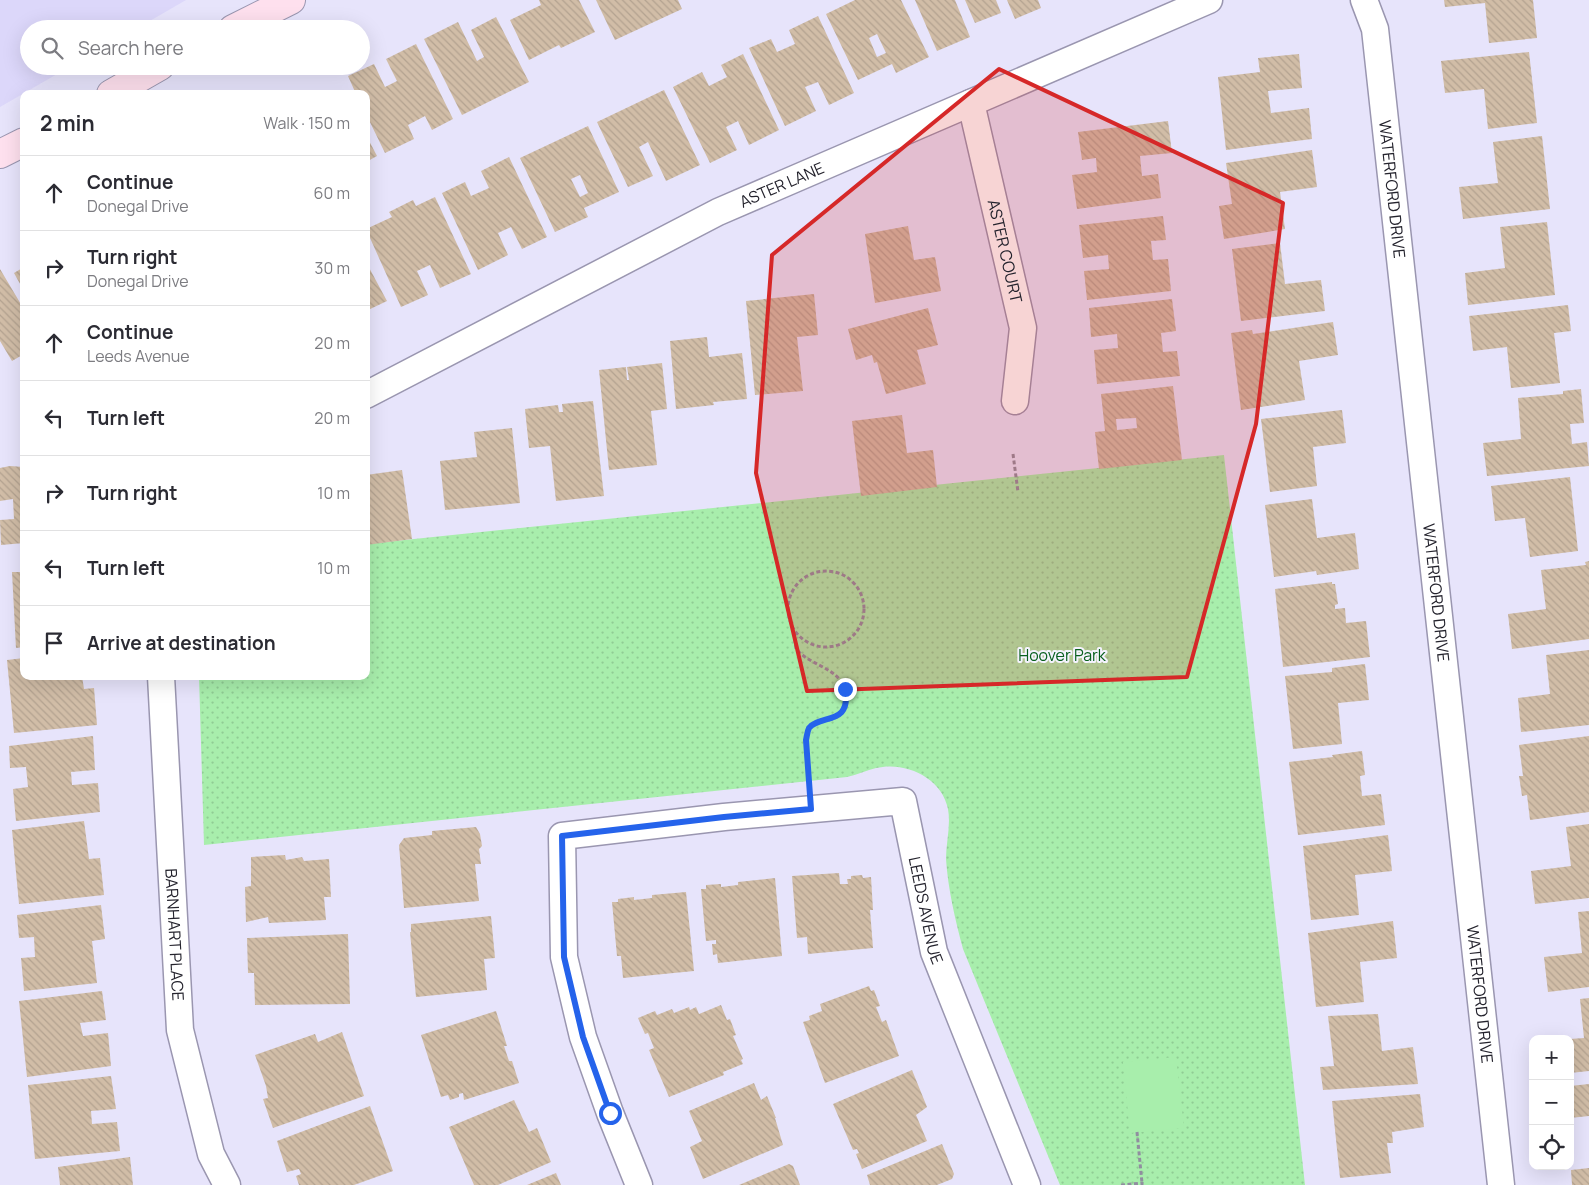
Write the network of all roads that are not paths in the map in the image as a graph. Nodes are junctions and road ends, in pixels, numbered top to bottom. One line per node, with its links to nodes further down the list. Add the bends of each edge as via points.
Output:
1 (291, 0): 4 (main road)
2 (1209, 0): 7 (street, ASTER LANE)
3 (1364, 0): 16 (street, WATERFORD DRIVE, via 1375,29)
4 (251, 20)
5 (144, 75): 6 (main road)
6 (118, 90)
7 (971, 103): 10 (street, ASTER LANE, via 718,212); 11 (street, ASTER COURT, via 1023,328)
8 (20, 144): 9 (main road)
9 (0, 154)
10 (370, 393)
11 (1015, 401)
12 (161, 680): 13 (street, BARNHART PLACE, via 180,1030 211,1154)
13 (227, 1185)
14 (639, 1185): 15 (street, LEEDS AVENUE, via 583,1037 564,957 562,836 903,800 934,952)
15 (1027, 1185)
16 (1501, 1185)

